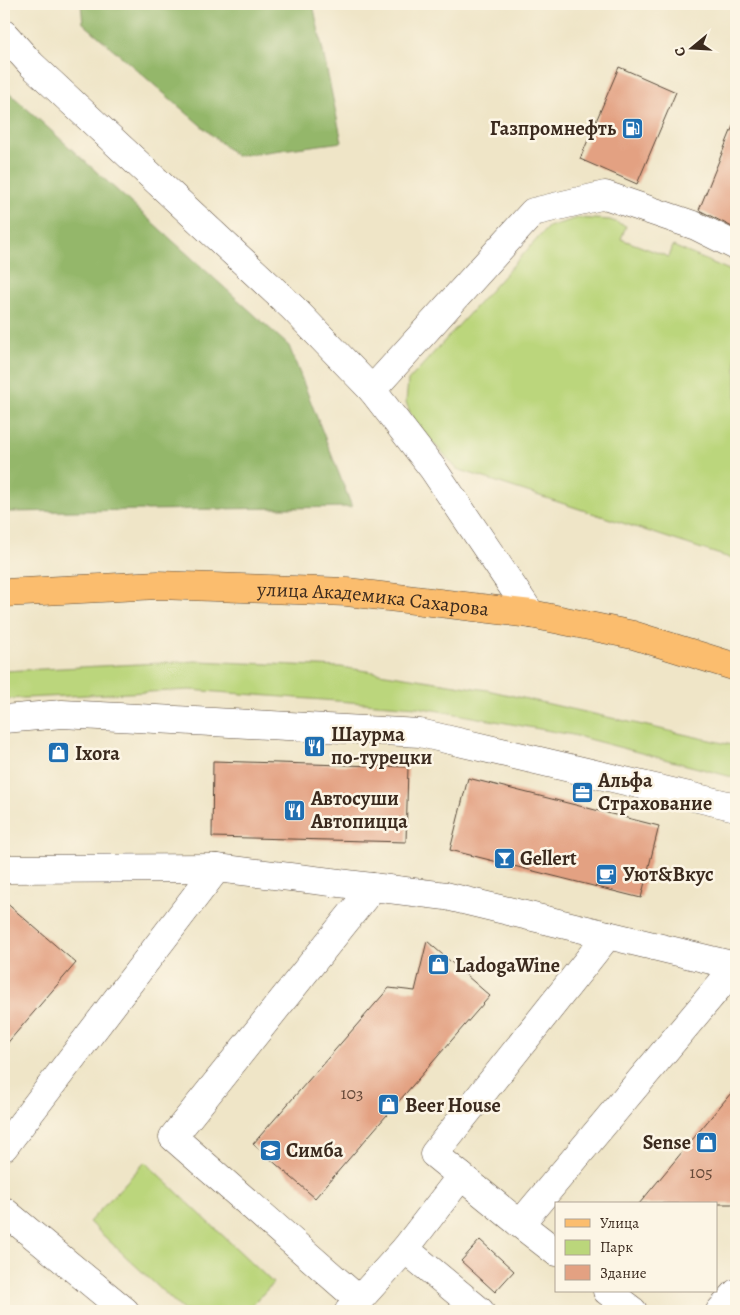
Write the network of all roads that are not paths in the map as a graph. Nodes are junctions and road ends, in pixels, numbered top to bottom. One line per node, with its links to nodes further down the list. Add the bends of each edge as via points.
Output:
1 (4, 34): 3 (street, via 31,64 293,308)
2 (736, 246): 3 (street, via 696,226 605,195 533,212)
3 (372, 390): 5 (street, via 433,469)
4 (4, 593): 5 (main road, улица Академика Сахарова, via 158,585 347,592)
5 (531, 614): 6 (main road, улица Академика Сахарова, via 633,635)
6 (736, 667)
7 (4, 719): 8 (street, via 62,714 420,733)
8 (736, 807)
9 (217, 868): 10 (street); 11 (street); 13 (street)
10 (4, 869)
11 (373, 887): 12 (street, via 446,896); 21 (street, via 173,1138)
12 (608, 935): 14 (street, via 434,1154); 16 (street, via 736,966)
13 (4, 1147)
14 (461, 1176): 16 (street); 17 (street)
15 (4, 1210): 22 (street)
16 (520, 1224): 18 (street)
17 (405, 1249): 21 (street); 23 (street)
18 (555, 1251)
19 (609, 1292): 24 (street)
20 (736, 1293): 25 (street)
21 (354, 1306)
22 (125, 1311)
23 (480, 1311)
24 (633, 1311)
25 (720, 1311)

